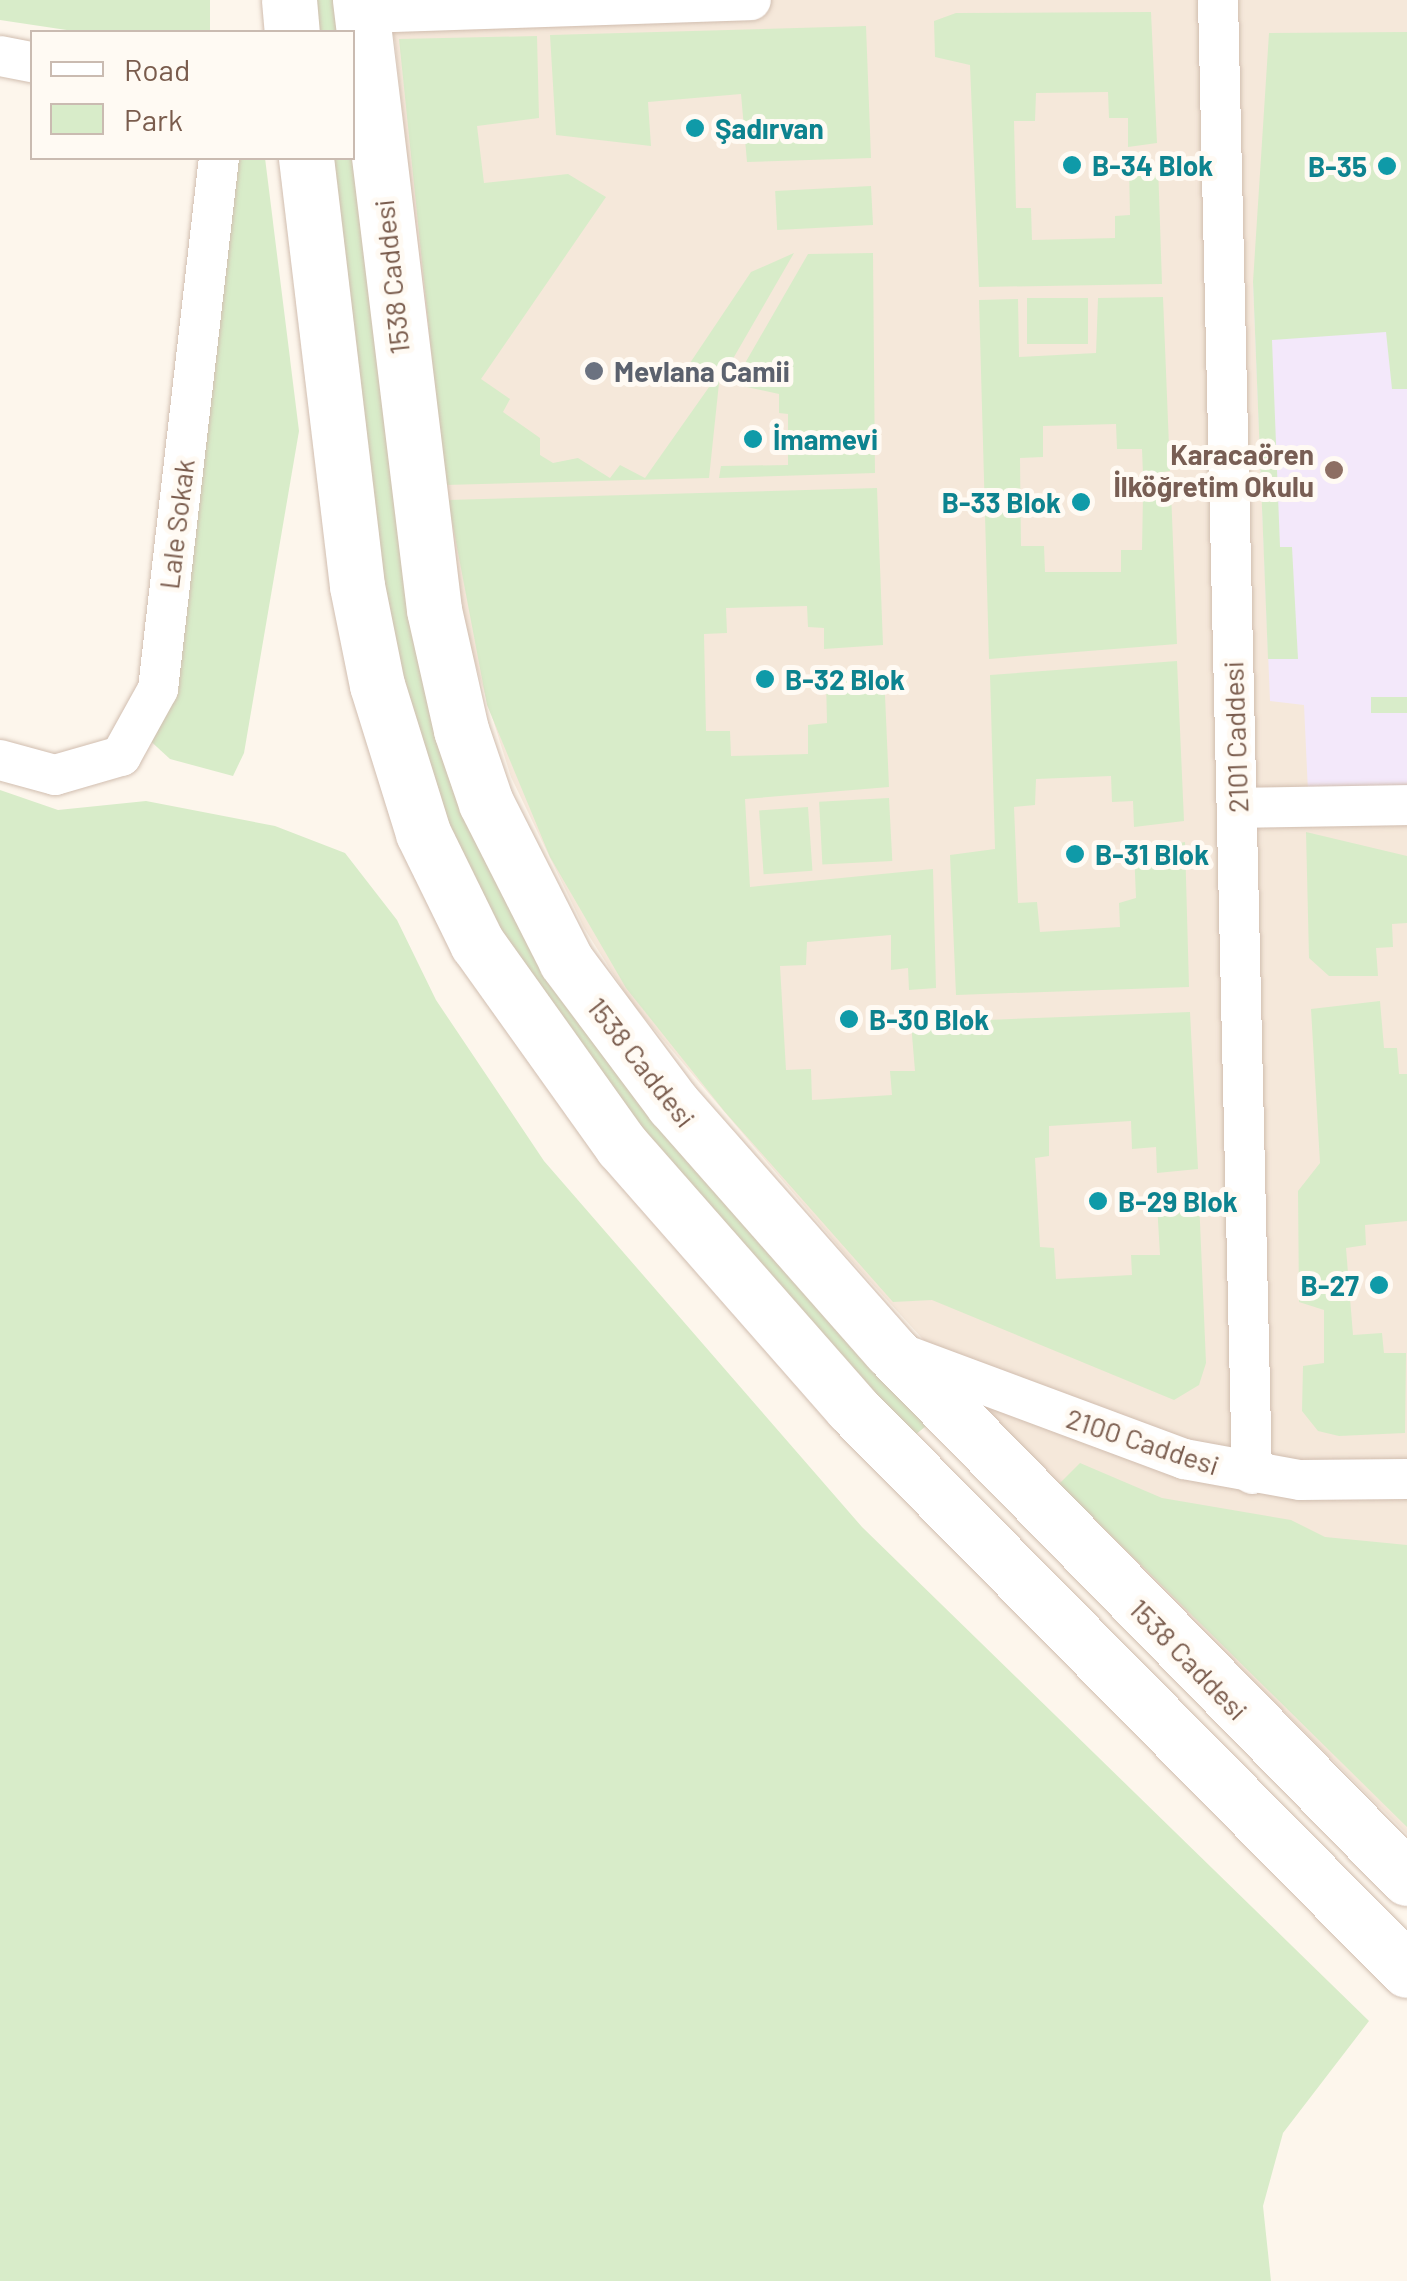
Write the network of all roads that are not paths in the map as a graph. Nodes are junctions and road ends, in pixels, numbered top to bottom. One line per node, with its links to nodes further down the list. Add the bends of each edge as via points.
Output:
1 (288, 0): 5 (main road)
2 (751, 0): 4 (street)
3 (1218, 0): 12 (street, 2101 Caddesi)
4 (361, 6): 13 (main road, 1538 Caddesi, via 431,591 461,730 486,804 540,914 610,1025)
5 (292, 30)
6 (0, 56): 7 (street)
7 (30, 62)
8 (218, 160): 10 (street, Lale Sokak, via 158,689 121,756 55,775)
9 (306, 160): 17 (main road, via 357,586 377,685 423,833 477,943 622,1146 862,1420)
10 (0, 760)
11 (1407, 805): 12 (street)
12 (1237, 808): 14 (street, 2101 Caddesi)
13 (890, 1350): 14 (street, 2100 Caddesi, via 1169,1454); 16 (main road, 1538 Caddesi)
14 (1252, 1474): 15 (street, 2100 Caddesi)
15 (1407, 1479)
16 (1407, 1878)
17 (1407, 1970)

